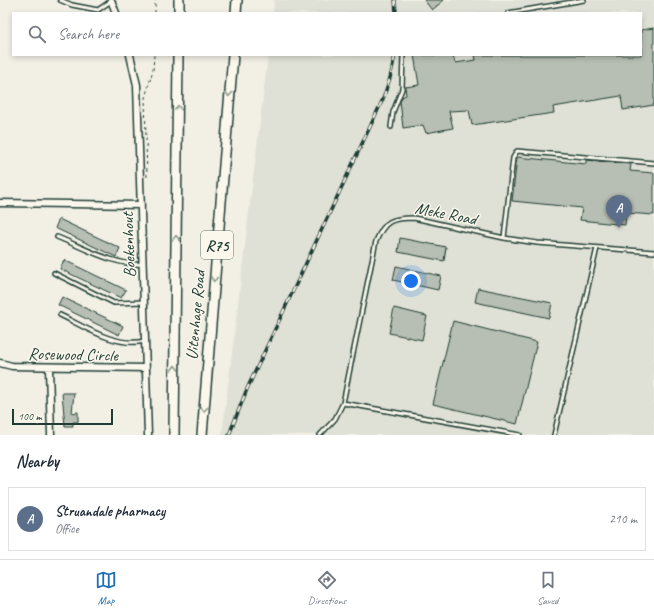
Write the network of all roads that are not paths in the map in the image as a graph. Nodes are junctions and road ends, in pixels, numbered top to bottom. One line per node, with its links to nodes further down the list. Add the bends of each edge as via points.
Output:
1 (60, 0): 5 (lane, via 98,10)
2 (179, 0): 7 (main road)
3 (237, 0): 8 (main road)
4 (584, 0): 9 (lane)
5 (111, 1): 6 (street)
6 (116, 12)
7 (179, 12)
8 (236, 12)
9 (514, 12)
10 (130, 56): 17 (street, Boekenhout, via 137,85)
11 (178, 56): 33 (main road, Uitenhage Road / R75, one-way to 11)
12 (232, 56): 34 (main road, Uitenhage Road / R75, one-way to 34)
13 (403, 56): 14 (lane, via 402,89 393,112)
14 (391, 127)
15 (654, 163): 19 (lane, via 517,151 513,158)
16 (0, 203): 17 (street)
17 (142, 206): 22 (street, Boekenhout)
18 (57, 237): 22 (lane, via 120,262)
19 (504, 238): 20 (lane, Meke Road); 30 (lane, Meke Road, via 414,218 398,218 384,226 376,241)
20 (597, 248): 21 (lane, Meke Road); 37 (lane)
21 (654, 252)
22 (143, 264): 24 (street, Boekenhout)
23 (54, 273): 24 (lane, via 114,303)
24 (144, 302): 26 (street, Boekenhout)
25 (60, 315): 26 (lane, via 109,338 135,344)
26 (145, 341): 29 (street, Boekenhout)
27 (0, 363): 28 (street, Rosewood Circle)
28 (49, 368): 29 (street, Rosewood Circle); 31 (street)
29 (146, 368): 32 (street, Boekenhout)
30 (343, 403): 35 (lane, Meke Road, via 335,419); 36 (lane)
31 (50, 435)
32 (148, 435)
33 (174, 435)
34 (202, 435)
35 (320, 435)
36 (520, 435)
37 (554, 435)

